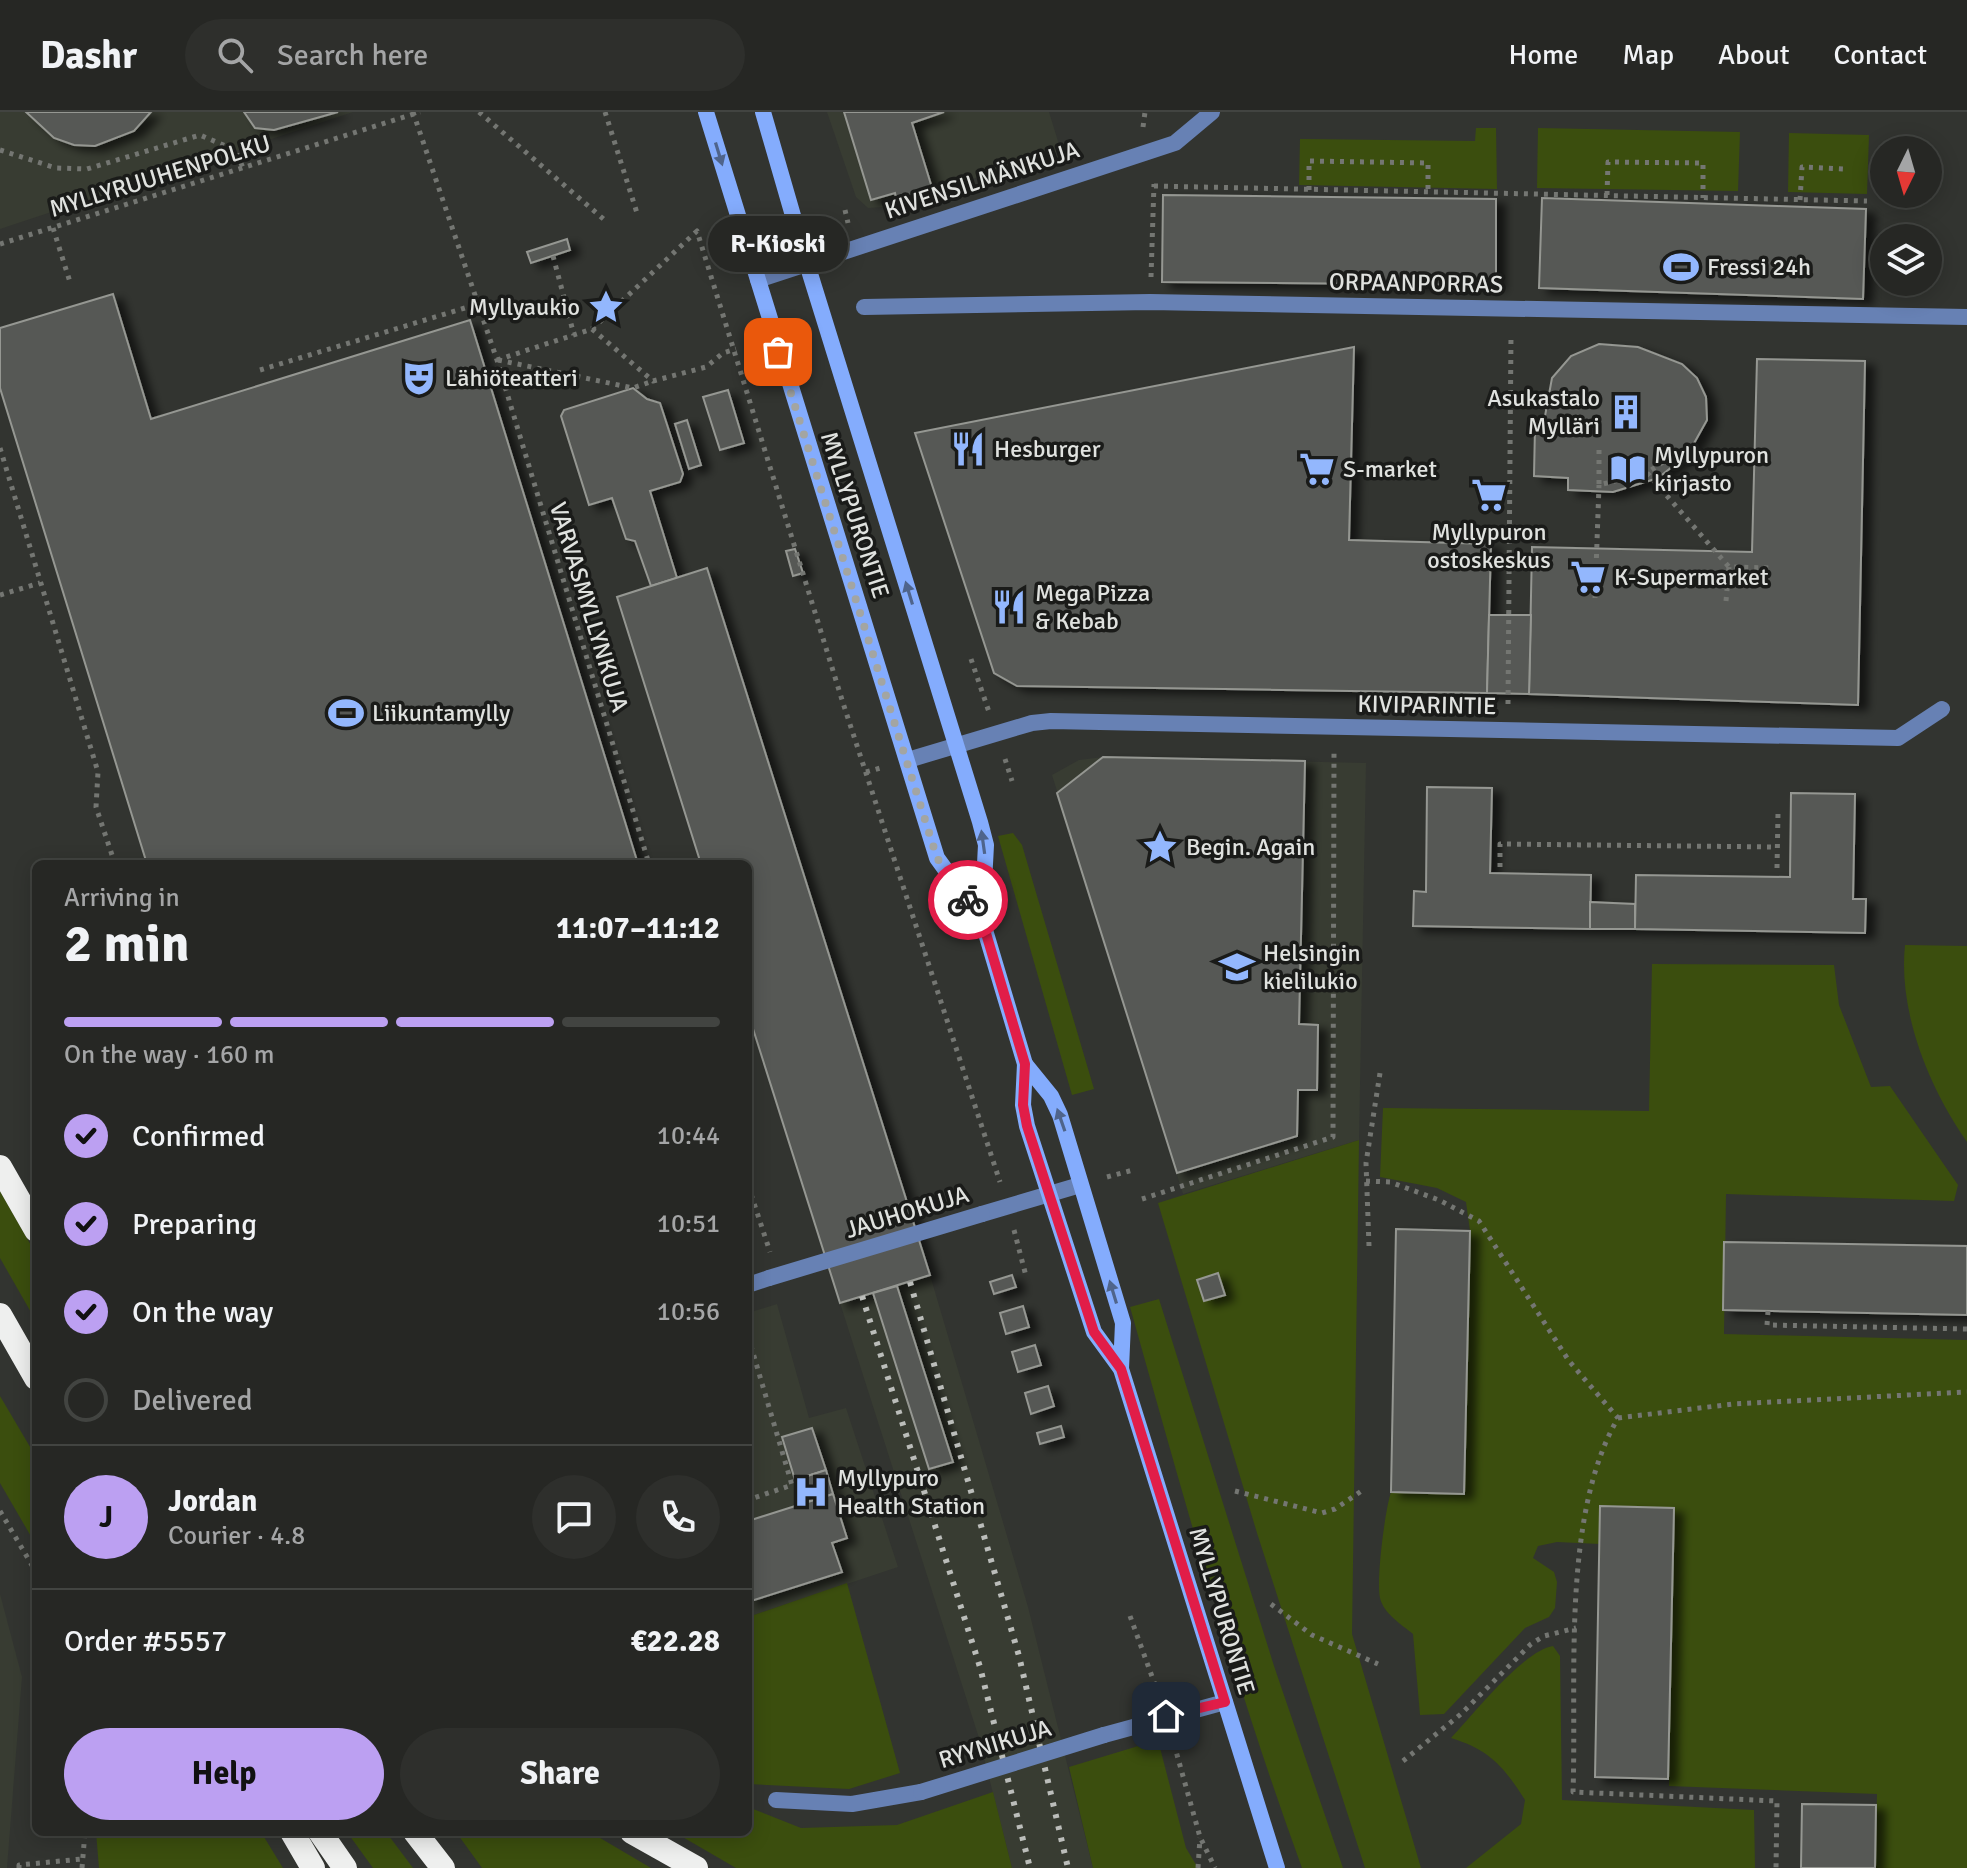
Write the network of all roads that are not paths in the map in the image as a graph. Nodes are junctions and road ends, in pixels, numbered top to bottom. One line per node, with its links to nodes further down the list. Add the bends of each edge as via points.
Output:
1 (706, 112): 5 (main road, MYLLYPURONTIE, one-way to 5)
2 (763, 112): 4 (main road, MYLLYPURONTIE)
3 (1212, 112): 4 (street, KIVENSILMÄNKUJA, via 1175,143)
4 (807, 264): 5 (street, KIVENSILMÄNKUJA); 9 (main road, MYLLYPURONTIE, one-way to 4)
5 (758, 280): 10 (main road, MYLLYPURONTIE)
6 (864, 307): 7 (street, ORPAANPORRAS, via 1150,302)
7 (1967, 317)
8 (1942, 709): 9 (street, KIVIPARINTIE, via 1898,738 1051,721)
9 (956, 745): 10 (street, KIVIPARINTIE); 11 (main road, MYLLYPURONTIE, one-way to 9, via 986,845)
10 (908, 760): 11 (main road, MYLLYPURONTIE, via 937,858)
11 (982, 920): 12 (main road, MYLLYPURONTIE)
12 (1025, 1064): 14 (main road, MYLLYPURONTIE, one-way to 12, via 1060,1115); 15 (main road, MYLLYPURONTIE, via 1023,1105)
13 (0, 1167): 16 (highway)
14 (1080, 1185): 15 (street, JAUHOKUJA); 19 (main road, MYLLYPURONTIE, one-way to 14, via 1123,1323)
15 (1051, 1194): 17 (street, JAUHOKUJA, bridge, via 767,1272); 19 (main road, MYLLYPURONTIE, via 1094,1332)
16 (32, 1223)
17 (752, 1282)
18 (0, 1315): 20 (highway)
19 (1121, 1369): 21 (main road, MYLLYPURONTIE)
20 (32, 1371)
21 (1225, 1702): 22 (street, RYYNIKUJA, bridge, via 921,1792 852,1804); 31 (main road, MYLLYPURONTIE)
22 (776, 1800)
23 (294, 1836): 27 (highway)
24 (323, 1836): 28 (highway)
25 (418, 1836): 29 (highway)
26 (639, 1836): 30 (highway)
27 (313, 1868)
28 (345, 1868)
29 (443, 1868)
30 (696, 1868)
31 (1277, 1868)

